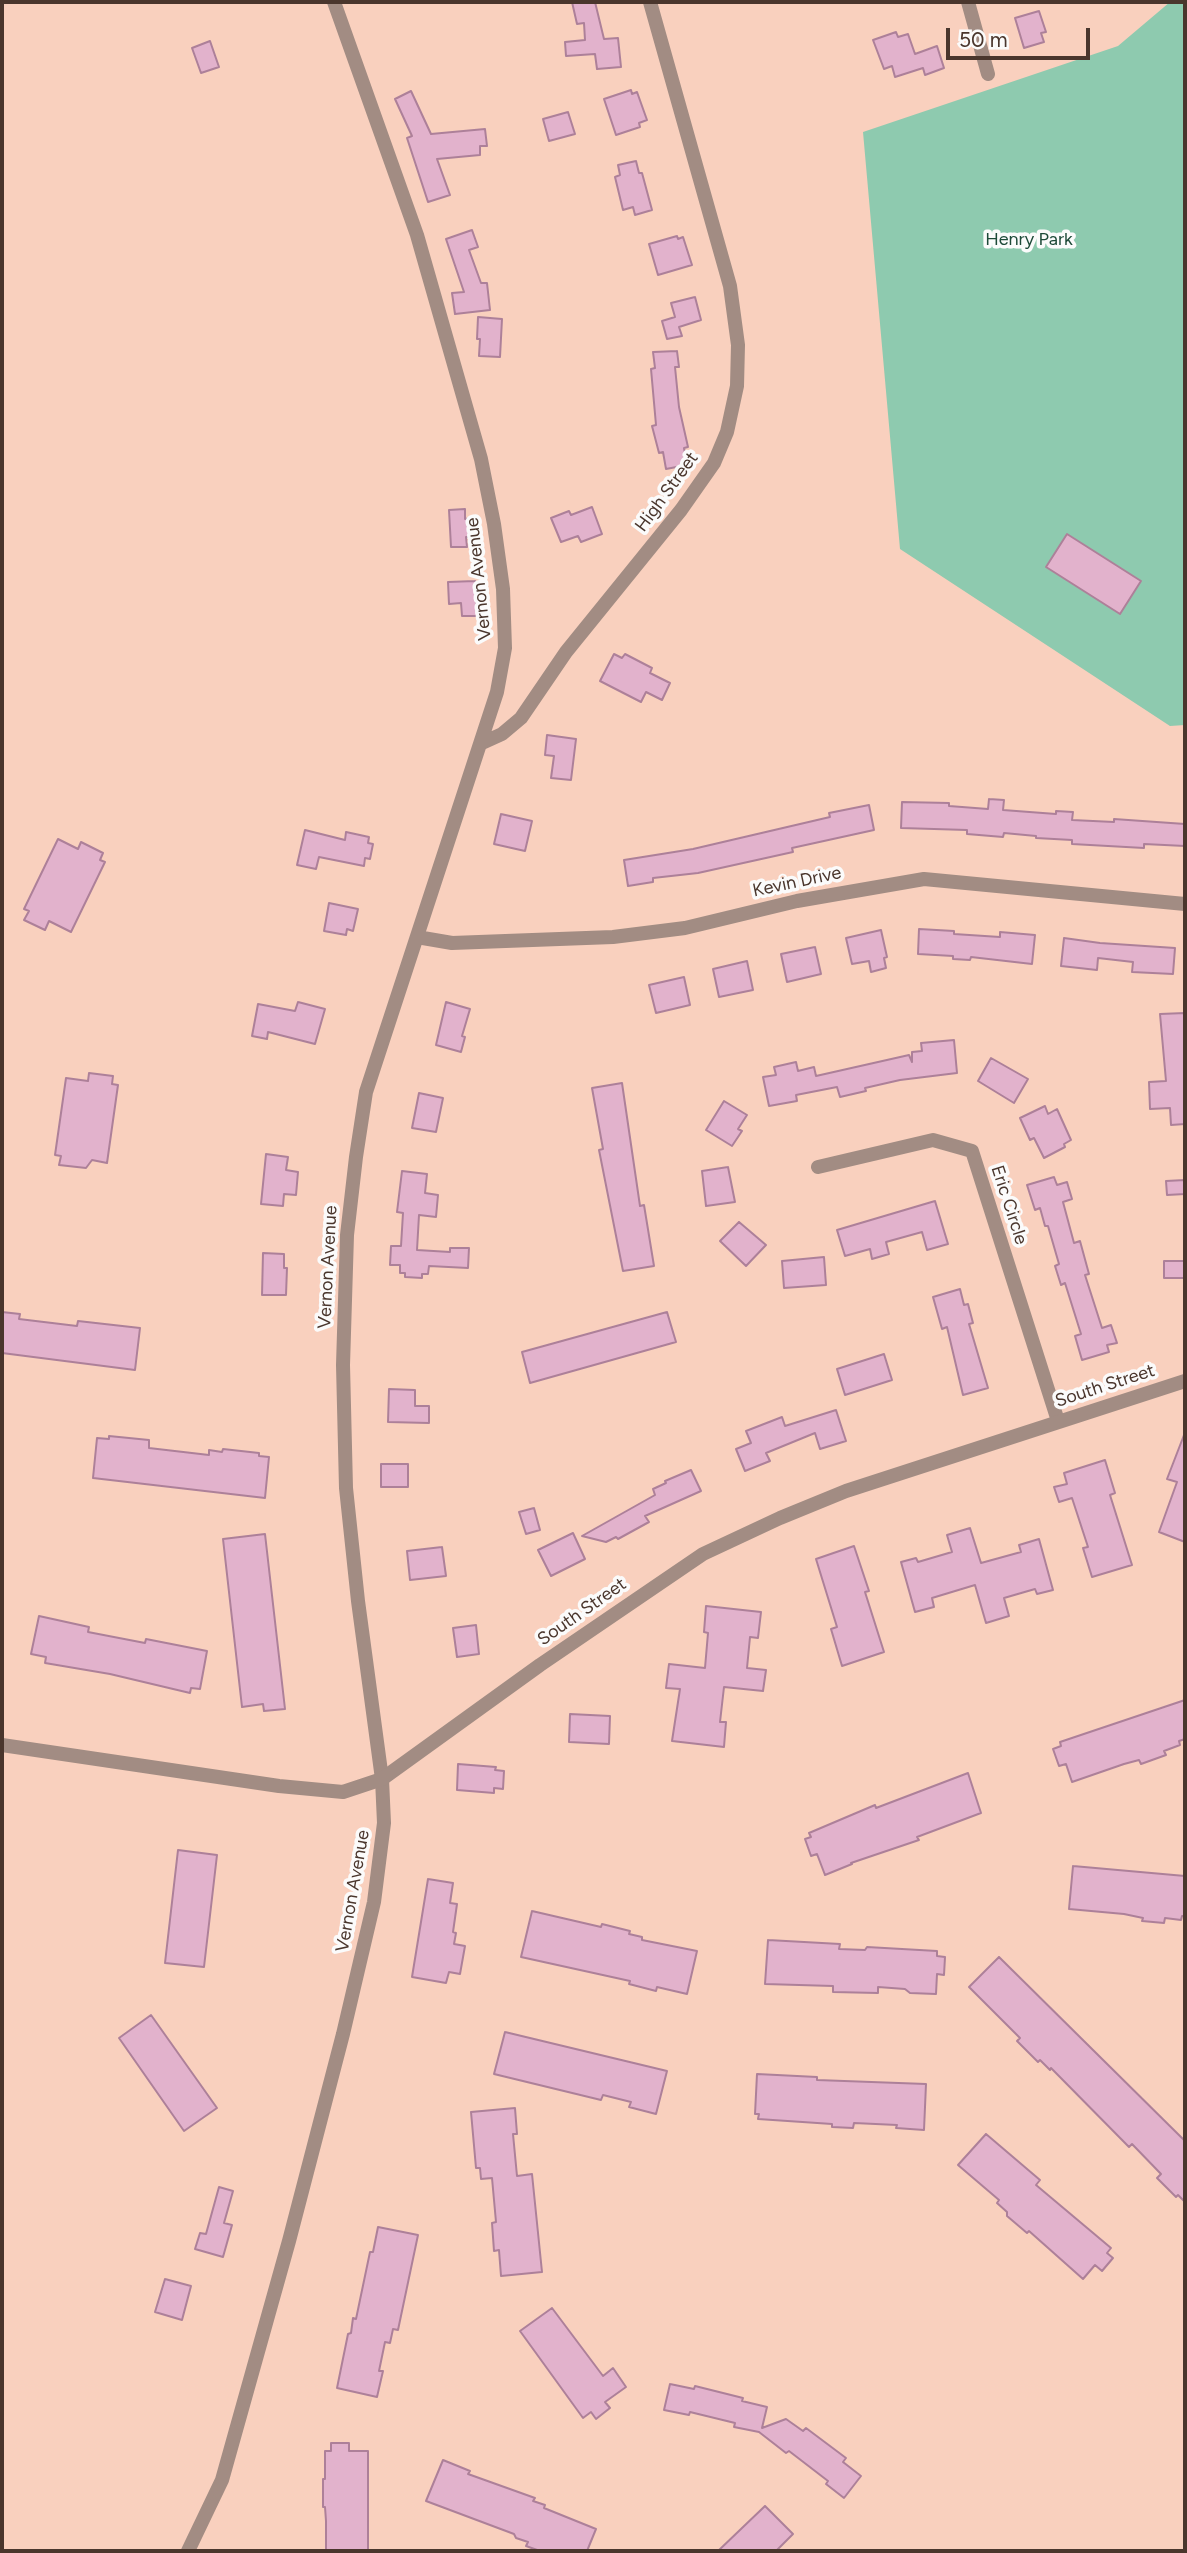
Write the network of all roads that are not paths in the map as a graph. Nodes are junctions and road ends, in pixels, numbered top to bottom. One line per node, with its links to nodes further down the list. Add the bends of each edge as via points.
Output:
1 (334, 2): 5 (street, Vernon Avenue, via 417,235 484,472 503,589 505,648)
2 (650, 2): 5 (street, High Street, via 730,286 738,345 737,386 727,432 714,463 681,510 566,652 521,718)
3 (968, 2): 4 (street)
4 (989, 74)
5 (480, 744): 7 (street, Vernon Avenue)
6 (1185, 904): 7 (street, Kevin Drive, via 924,879 797,901 685,928 612,937 452,943)
7 (417, 937): 12 (street, Vernon Avenue, via 366,1092 347,1235 346,1488)
8 (818, 1167): 10 (street, Eric Circle, via 933,1140 972,1151)
9 (1185, 1381): 10 (street, South Street)
10 (1058, 1421): 12 (street, South Street, via 846,1491 703,1555)
11 (2, 1745): 12 (street, South Street, via 304,1789 343,1792)
12 (382, 1779): 13 (street, Vernon Avenue, via 384,1823 374,1902 343,2034 222,2480)
13 (188, 2551)

